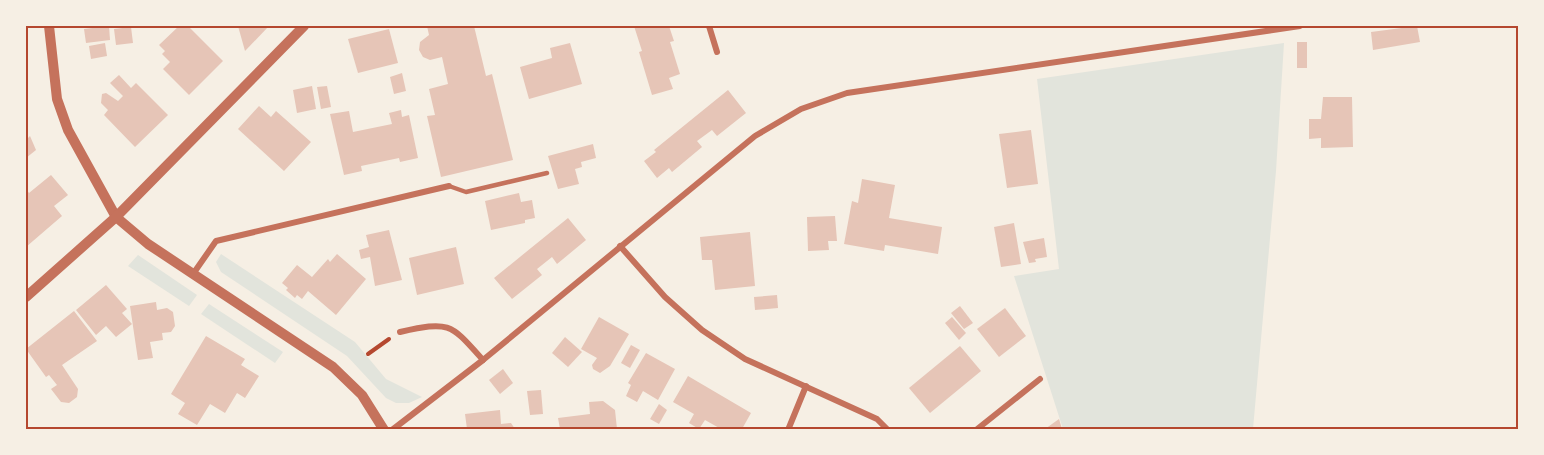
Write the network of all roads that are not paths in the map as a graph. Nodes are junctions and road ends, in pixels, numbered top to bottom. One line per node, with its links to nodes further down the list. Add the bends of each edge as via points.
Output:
1 (49, 26): 8 (street, via 57,99 68,130)
2 (304, 26): 8 (street)
3 (709, 26): 5 (street)
4 (1300, 26): 9 (street, via 847,93 801,110 755,136)
5 (717, 52)
6 (547, 173): 7 (lane, via 465,192)
7 (449, 186): 10 (street, via 216,241)
8 (116, 217): 10 (street); 11 (street)
9 (620, 246): 13 (street); 15 (street, via 665,297 702,330 745,359)
10 (193, 274): 16 (street, via 333,367 362,395)
11 (26, 297)
12 (400, 332): 13 (street, via 441,324 454,330)
13 (483, 360): 17 (street)
14 (1040, 379): 20 (street)
15 (806, 386): 18 (street); 19 (street, via 877,419)
16 (384, 429)
17 (392, 429)
18 (788, 429)
19 (888, 429)
20 (976, 429)

